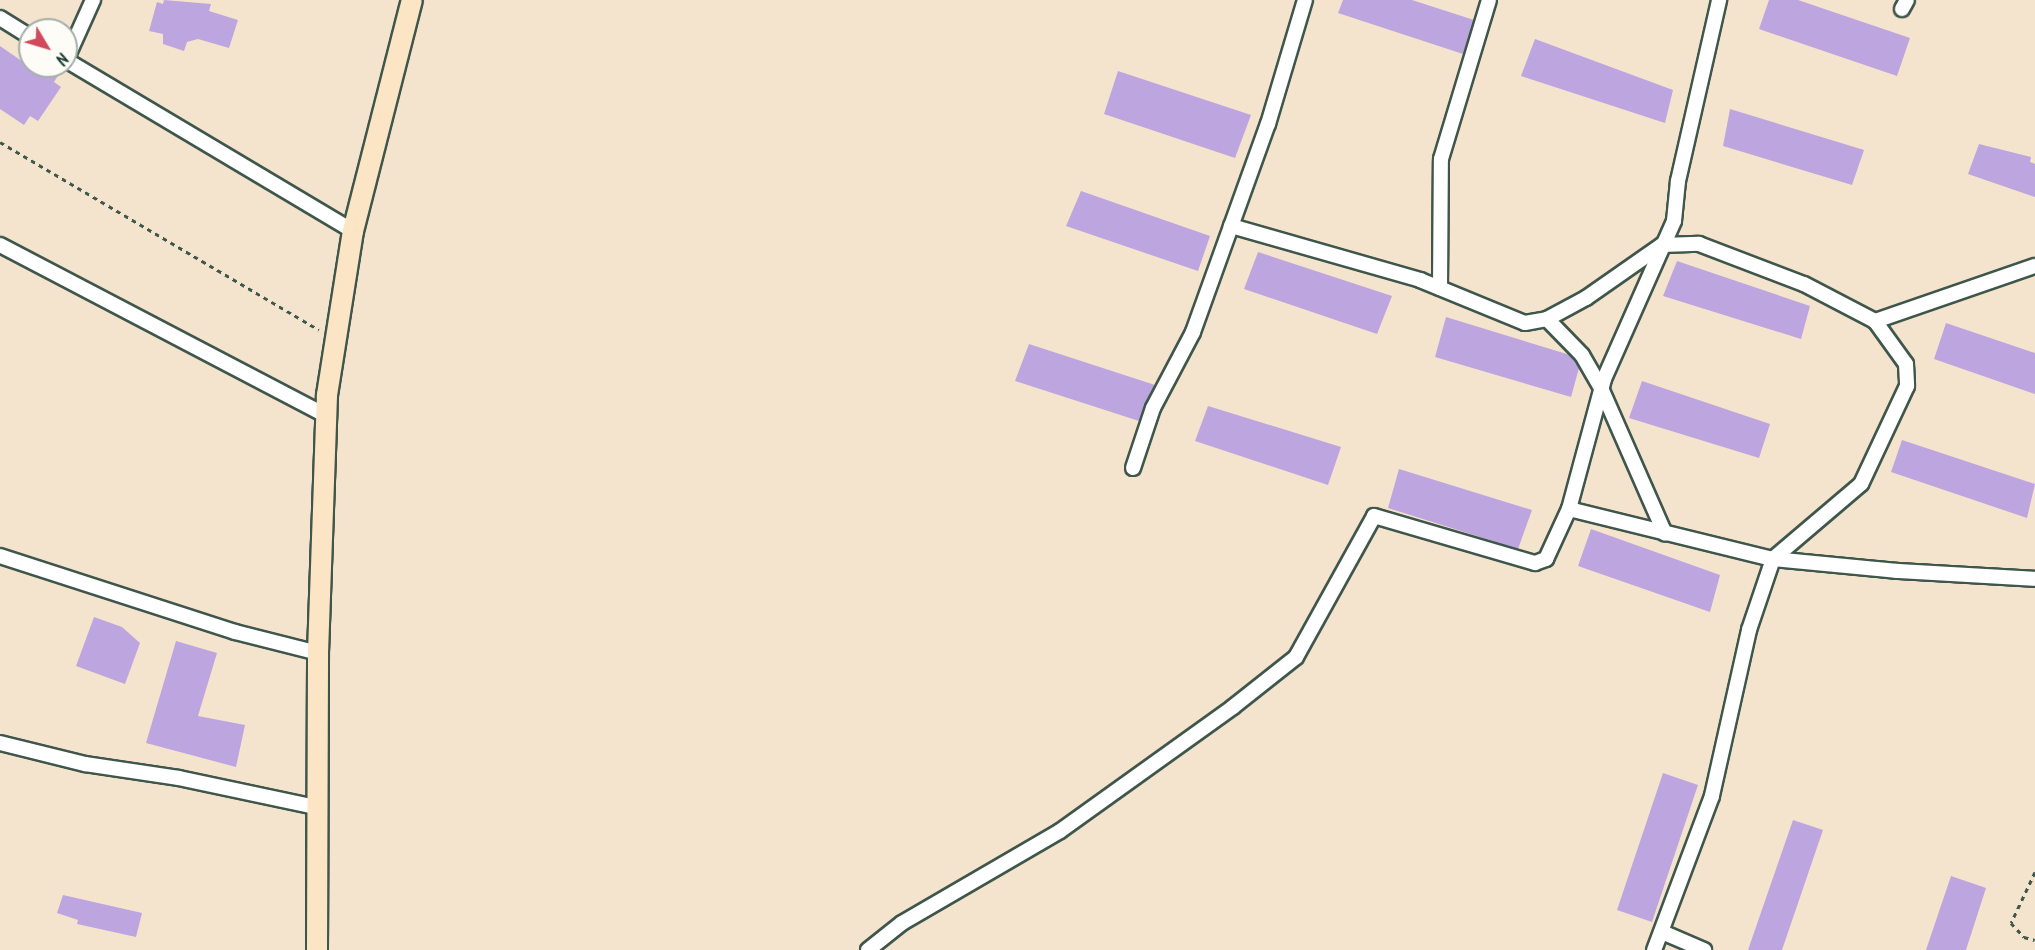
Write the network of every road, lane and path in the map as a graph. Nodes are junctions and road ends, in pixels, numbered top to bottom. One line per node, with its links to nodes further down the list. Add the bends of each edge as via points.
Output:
1 (93, 0): 8 (street)
2 (412, 0): 12 (main road)
3 (1305, 0): 11 (street, via 1268,124)
4 (1489, 0): 16 (street, via 1441,159)
5 (1719, 0): 13 (street, via 1678,181 1674,221)
6 (0, 18): 7 (street)
7 (18, 29)
8 (78, 33)
9 (78, 67): 12 (street)
10 (0, 142): 19 (path)
11 (1231, 226): 16 (street, via 1312,246); 22 (street, via 1193,332 1153,408)
12 (353, 231): 19 (main road)
13 (1662, 244): 17 (street, via 1586,298); 18 (street, via 1699,244 1804,284); 20 (street)
14 (0, 245): 21 (street)
15 (2035, 266): 18 (street)
16 (1440, 288): 17 (street, via 1525,322)
17 (1547, 319): 20 (street, via 1582,355)
18 (1875, 321): 26 (street, via 1906,364 1907,386 1862,484)
19 (334, 339): 21 (main road)
20 (1601, 388): 23 (street); 24 (street)
21 (327, 416): 28 (main road)
22 (1133, 468)
23 (1569, 509): 24 (street); 35 (street, via 1546,560 1535,563 1374,516 1296,657 1060,831 902,923)
24 (1665, 534): 26 (street)
25 (0, 556): 28 (street, via 235,632)
26 (1773, 560): 27 (street); 32 (street, via 1749,630 1712,796)
27 (2035, 579)
28 (318, 653): 30 (main road)
29 (0, 743): 30 (street, via 85,764 179,778)
30 (320, 808): 34 (main road)
31 (2035, 872): 33 (path, via 2011,922 2024,937)
32 (1662, 932): 36 (street); 37 (street)
33 (2035, 940)
34 (317, 950)
35 (868, 950)
36 (1654, 950)
37 (1704, 950)

